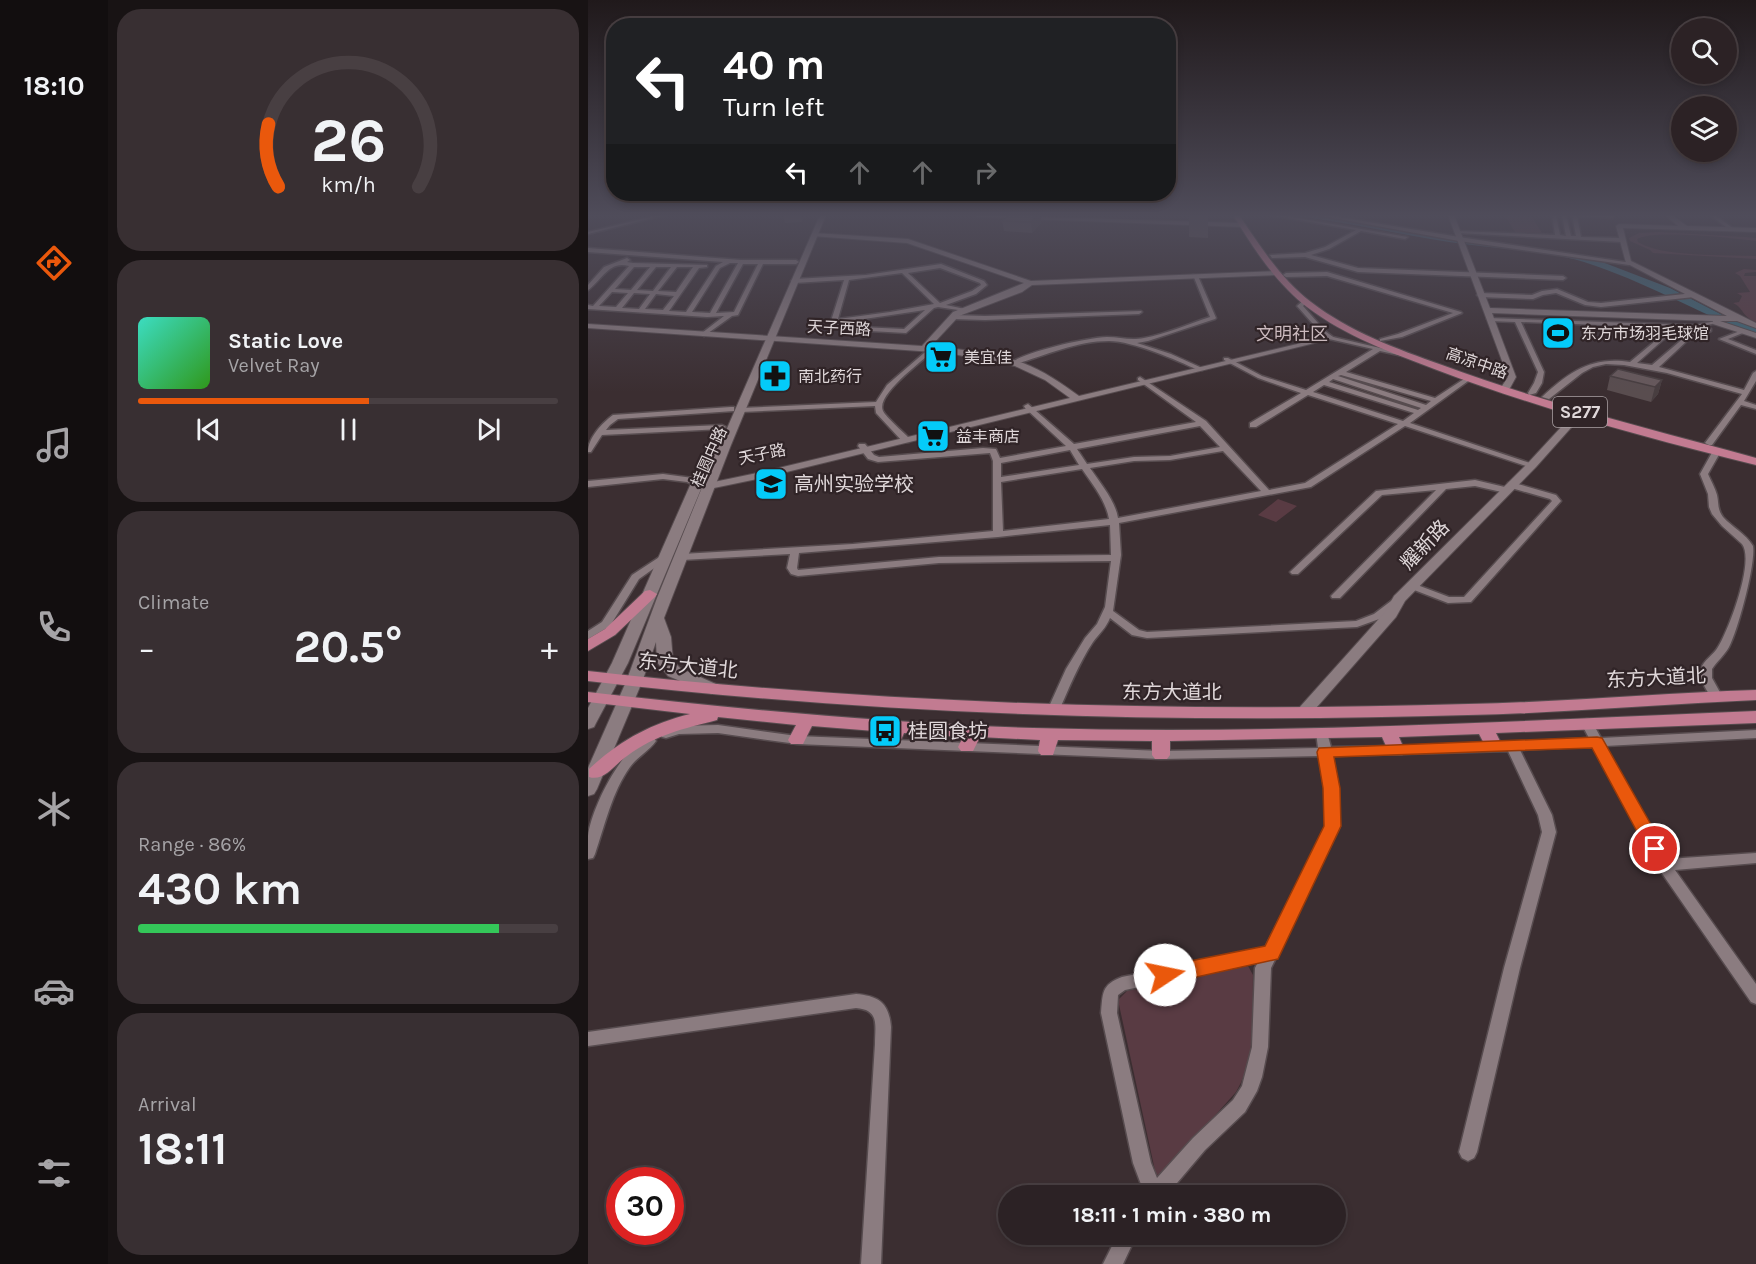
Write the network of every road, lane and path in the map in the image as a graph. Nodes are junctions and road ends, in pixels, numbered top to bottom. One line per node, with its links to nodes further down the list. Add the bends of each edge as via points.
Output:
1 (600, 274): 23 (street)
2 (625, 274): 24 (street)
3 (647, 274): 25 (street)
4 (669, 274): 26 (street)
5 (691, 274): 27 (street)
6 (716, 274): 40 (street)
7 (734, 274): 42 (street)
8 (756, 274): 41 (street, via 736,314)
9 (794, 274): 57 (main road, 桂圆中路)
10 (796, 274): 21 (main road, 桂圆中路)
11 (879, 274): 19 (street)
12 (906, 274): 31 (street)
13 (961, 274): 31 (street, via 984,285 976,292)
14 (1004, 274): 22 (street)
15 (1282, 274): 18 (street); 30 (main road, 高凉中路 / S277); 59 (street, via 1327,274 1459,313)
16 (1471, 274): 20 (street); 28 (street)
17 (1650, 274): 29 (street)
18 (1195, 276): 22 (street); 58 (street, via 1213,318)
19 (847, 278): 21 (street); 48 (street)
20 (1563, 278)
21 (794, 280): 57 (main road, 桂圆中路)
22 (1030, 283): 36 (street)
23 (588, 287)
24 (610, 290): 25 (street); 32 (street)
25 (633, 291): 26 (street); 34 (street)
26 (653, 294): 27 (street); 37 (street)
27 (677, 294): 38 (street)
28 (1480, 295): 29 (street, via 1533,297 1557,291 1596,305); 35 (street)
29 (1690, 295): 45 (street)
30 (1309, 301): 55 (street, via 1300,306); 59 (main road, 高凉中路 / S277); 63 (main road, 高凉中路 / S277, via 1350,330)
31 (939, 304): 33 (street); 36 (street)
32 (592, 307): 34 (street)
33 (931, 307): 48 (street); 48 (street, via 903,332 835,328)
34 (618, 309): 37 (street)
35 (1486, 309): 44 (street); 47 (street)
36 (963, 310): 43 (street)
37 (640, 311): 38 (street)
38 (665, 312): 40 (street)
39 (1139, 312): 43 (street)
40 (688, 313): 42 (street)
41 (730, 314): 42 (street); 53 (street)
42 (712, 315)
43 (953, 316): 61 (street)
44 (1490, 319): 46 (street); 75 (street, via 1512,377)
45 (1735, 319): 47 (street); 50 (street)
46 (1517, 320): 51 (street); 77 (street, via 1540,372)
47 (1713, 320): 51 (street); 52 (street); 68 (street)
48 (834, 321)
49 (588, 326): 53 (street, 天子西路)
50 (1756, 326)
51 (1693, 327): 66 (street, via 1662,338)
52 (1742, 332): 54 (street); 56 (street)
53 (705, 334): 57 (street, 天子西路)
54 (1756, 336)
55 (1329, 337): 59 (street); 64 (street, 天子路)
56 (1728, 337): 60 (street); 62 (street, via 1723,340)
57 (767, 338): 61 (street, 天子西路); 86 (main road, 桂圆中路)
58 (1125, 343): 65 (street, via 1101,340); 67 (street)
59 (1380, 345): 63 (street); 69 (street); 75 (main road, 高凉中路 / S277)
60 (1756, 346)
61 (929, 348): 65 (street, 天子西路); 83 (street)
62 (1756, 352)
63 (1406, 355): 72 (main road, 高凉中路 / S277)
64 (1228, 361): 67 (street, 天子路); 76 (street)
65 (1013, 363): 79 (street, 天子西路, via 1038,372)
66 (1631, 364): 68 (street); 80 (street, via 1610,362 1590,366)
67 (1198, 368): 73 (street, 天子路)
68 (1653, 369): 78 (street)
69 (1340, 372): 71 (street); 81 (street)
70 (1756, 373): 78 (street)
71 (1332, 377): 74 (street); 87 (street)
72 (1469, 378): 81 (street); 88 (main road, 高凉中路 / S277)
73 (1142, 381): 79 (street, 天子路); 89 (street)
74 (1324, 383): 76 (street); 87 (street)
75 (1507, 386): 77 (main road, 高凉中路 / S277)
76 (1308, 393): 90 (street); 91 (street)
77 (1532, 393): 80 (main road, 高凉中路 / S277)
78 (1746, 393): 82 (street)
79 (1076, 397): 85 (street, 天子路)
80 (1546, 398): 96 (main road, 高凉中路 / S277)
81 (1437, 401): 87 (street)
82 (1738, 402): 84 (street); 96 (street)
83 (877, 404): 86 (street); 94 (street)
84 (1756, 407)
85 (1030, 408): 94 (street, 天子路); 95 (street)
86 (736, 410): 92 (main road, 桂圆中路); 93 (street, via 620,416 610,420); 106 (main road, 桂圆中路)
87 (1424, 410): 90 (street)
88 (1580, 412): 96 (main road, 高凉中路 / S277); 103 (street, 耀新路)
89 (1203, 423): 95 (street); 98 (street)
90 (1406, 423): 103 (street); 111 (street, via 1317,481)
91 (1253, 425)
92 (722, 427): 93 (street); 108 (main road, 桂圆中路)
93 (600, 434): 99 (street)
94 (904, 438): 97 (street, 天子路)
95 (1071, 446): 101 (street); 104 (street)
96 (1713, 447): 100 (main road, 高凉中路 / S277); 102 (main road, 高凉中路 / S277); 115 (street, via 1704,474 1711,487 1713,507 1724,525)
97 (864, 448): 101 (street, via 878,460 989,450); 106 (street, 天子路)
98 (1226, 448): 104 (street); 111 (street)
99 (588, 450)
100 (1756, 456)
101 (997, 461): 105 (street)
102 (1756, 462)
103 (1532, 465): 110 (street, 耀新路)
104 (1084, 467): 105 (street); 112 (street, via 1112,510)
105 (997, 480): 113 (street)
106 (710, 483): 108 (street, 天子路); 117 (main road, 桂圆中路)
107 (588, 484): 108 (street, via 673,477 692,479)
108 (697, 484): 116 (main road, 桂圆中路)
109 (1445, 485): 110 (street); 119 (street, via 1377,494); 122 (street)
110 (1509, 487): 120 (street, 耀新路); 120 (street, via 1557,501 1467,600 1448,600)
111 (1267, 493): 112 (street)
112 (1114, 522): 113 (street); 118 (street)
113 (998, 534): 114 (street)
114 (795, 550): 117 (street); 118 (street, via 792,568 798,573 939,560)
115 (1754, 553): 134 (street, via 1751,581 1723,650 1706,669)
116 (664, 557): 121 (main road, 桂圆中路); 126 (street, via 635,577 606,624)
117 (682, 557): 125 (main road, 桂圆中路)
118 (1115, 558): 124 (street)
119 (1295, 572)
120 (1412, 586): 123 (street, 耀新路)
121 (650, 594): 127 (main road, via 610,633); 129 (main road, 桂圆中路)
122 (1336, 596)
123 (1399, 599): 124 (street, via 1369,621 1306,628 1147,635 1136,633); 138 (street, 耀新路, via 1391,614)
124 (1108, 612): 137 (street, via 1072,669)
125 (657, 618): 130 (main road, 桂圆中路); 131 (main road, via 665,662 674,672)
126 (588, 636)
127 (588, 646)
128 (588, 676): 129 (main road, 东方大道北)
129 (612, 679): 130 (main road, 东方大道北); 133 (main road, 桂圆中路)
130 (634, 682): 131 (main road, 东方大道北); 135 (main road, 桂圆中路)
131 (715, 690): 136 (main road, 东方大道北)
132 (1756, 695): 134 (main road, 东方大道北)
133 (595, 697): 135 (main road, 东方大道北); 143 (main road, 桂圆中路)
134 (1710, 697): 138 (main road, 东方大道北, via 1471,710); 142 (main road)
135 (624, 701): 139 (main road, 东方大道北); 163 (main road, 桂圆中路)
136 (999, 709): 137 (main road, 东方大道北); 148 (main road)
137 (1053, 711): 138 (main road, 东方大道北)
138 (1305, 712)
139 (731, 713): 141 (main road, 东方大道北); 163 (main road, via 658,728 637,738)
140 (1756, 717): 142 (main road, 东方大道北)
141 (807, 719): 145 (main road, 东方大道北); 153 (main road)
142 (1722, 719): 144 (main road, 东方大道北)
143 (588, 723)
144 (1587, 723): 146 (main road, 东方大道北); 154 (street)
145 (898, 726): 148 (main road, 东方大道北); 155 (main road)
146 (1484, 727): 147 (main road, 东方大道北); 158 (main road)
147 (1388, 730): 149 (main road, 东方大道北); 160 (main road)
148 (983, 731): 150 (main road, 东方大道北); 157 (main road)
149 (1322, 732): 151 (main road, 东方大道北); 161 (street)
150 (1050, 734): 151 (main road, 东方大道北); 159 (main road)
151 (1161, 734): 162 (main road)
152 (1756, 735): 154 (street)
153 (797, 740): 155 (street); 164 (street, via 718,729 678,730 658,737 640,747 618,772)
154 (1597, 742): 156 (street); 166 (street)
155 (892, 743): 157 (street)
156 (1512, 746): 158 (street); 170 (street, via 1545,815 1549,832)
157 (967, 747): 159 (street)
158 (1494, 747): 160 (street)
159 (1047, 751): 162 (street)
160 (1396, 751): 161 (street)
161 (1325, 752): 162 (street); 167 (street, via 1333,826)
162 (1161, 754)
163 (591, 781)
164 (588, 854)
165 (1756, 858): 166 (street)
166 (1664, 865): 168 (street)
167 (1271, 953): 171 (street, via 1122,984 1111,991 1109,1013); 172 (street, via 1262,978 1260,1047 1249,1091)
168 (1756, 997)
169 (588, 1039): 174 (street, via 856,1001 877,1006 882,1017 883,1044)
170 (1468, 1152)
171 (1150, 1185)
172 (1163, 1185)
173 (1122, 1245): 175 (street)
174 (871, 1264)
175 (1113, 1264)

